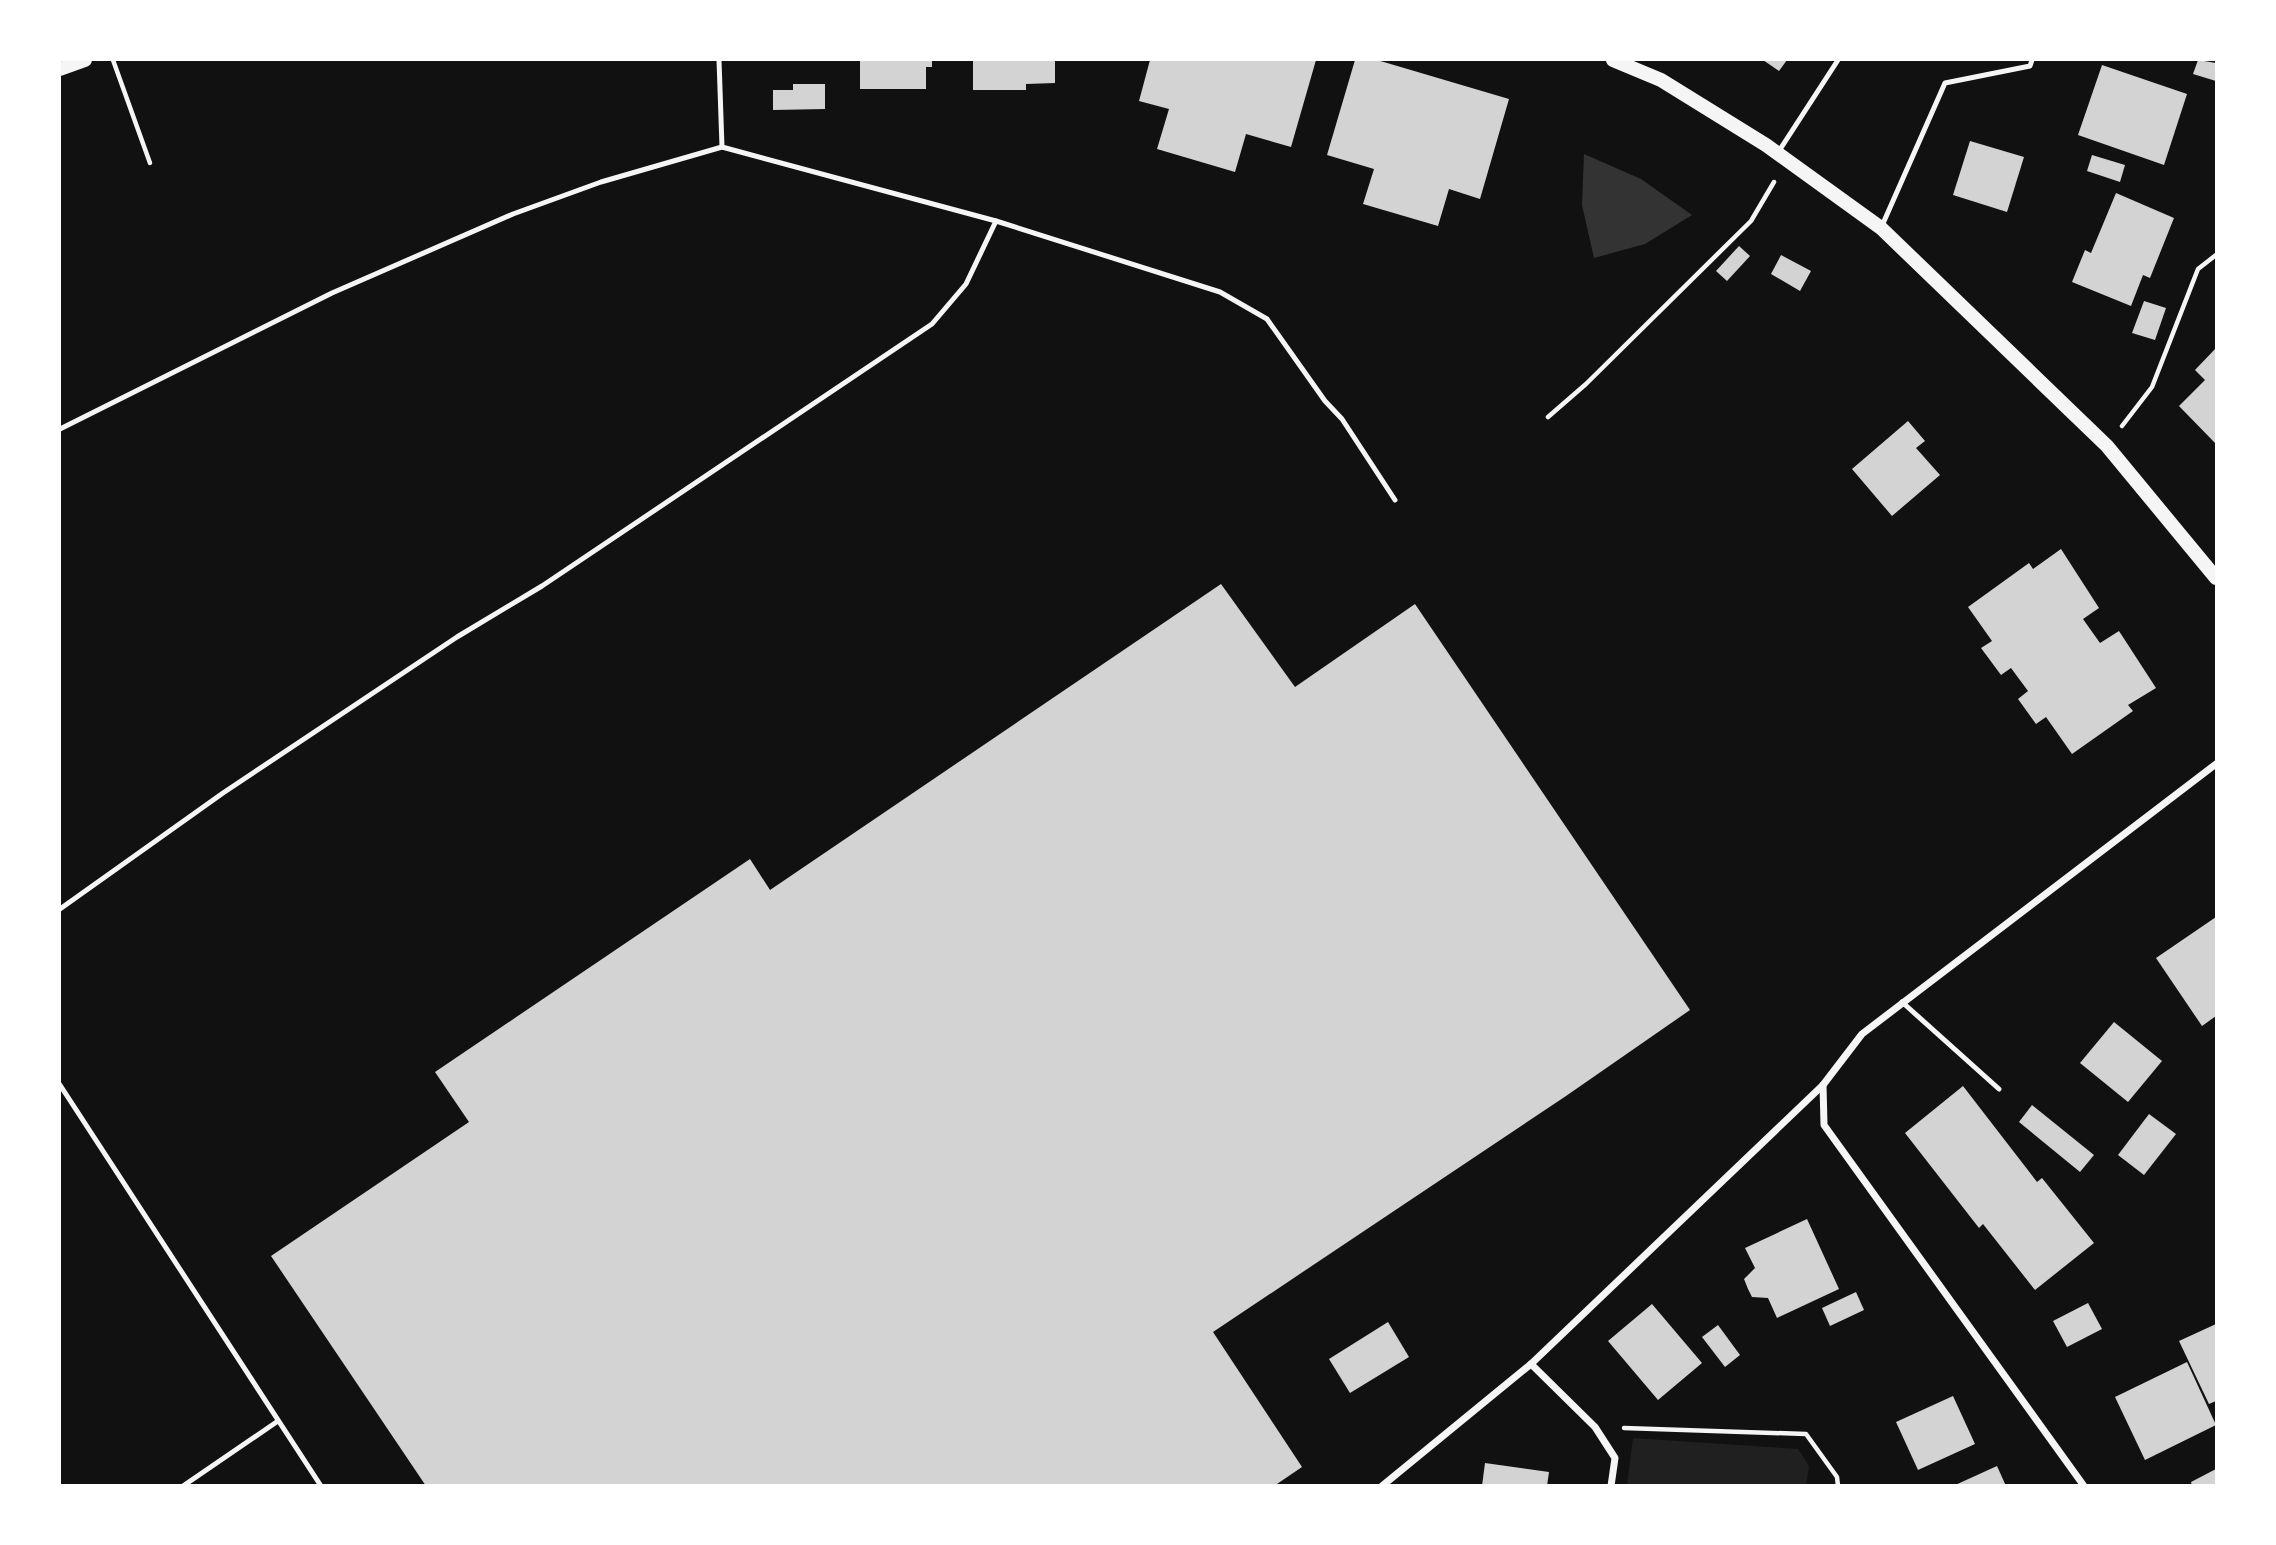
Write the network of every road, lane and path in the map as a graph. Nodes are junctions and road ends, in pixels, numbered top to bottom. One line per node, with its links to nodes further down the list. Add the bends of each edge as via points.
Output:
1 (85, 60): 7 (main road)
2 (113, 60): 10 (path)
3 (719, 60): 8 (lane)
4 (1613, 60): 9 (main road, via 1661,80)
5 (1838, 60): 9 (lane)
6 (2032, 60): 12 (lane, via 2029,66 1945,83)
7 (60, 69)
8 (722, 147): 11 (lane); 15 (lane, via 601,182 513,214 332,293)
9 (1783, 157): 12 (main road); 14 (path, via 1751,221)
10 (150, 163)
11 (996, 222): 17 (lane, via 1220,292 1267,319 1342,418); 20 (lane, via 966,284 932,324 223,793)
12 (1881, 228): 16 (main road)
13 (2217, 256): 16 (path, via 2197,270 2152,387)
14 (1548, 416)
15 (60, 429)
16 (2107, 446): 18 (main road)
17 (1395, 500)
18 (2217, 578)
19 (2217, 764): 21 (street)
20 (60, 909)
21 (1902, 1003): 23 (street, via 1862,1034); 24 (lane)
22 (60, 1085): 26 (lane)
23 (1823, 1085): 25 (street); 33 (street, via 1824,1125)
24 (1999, 1089)
25 (1531, 1364): 27 (street); 30 (street)
26 (278, 1421): 28 (lane); 29 (lane)
27 (1595, 1427): 31 (street, via 1615,1458); 32 (path, via 1805,1434 1837,1477)
28 (183, 1486)
29 (321, 1486)
30 (1382, 1486)
31 (1611, 1486)
32 (1838, 1486)
33 (2084, 1486)

